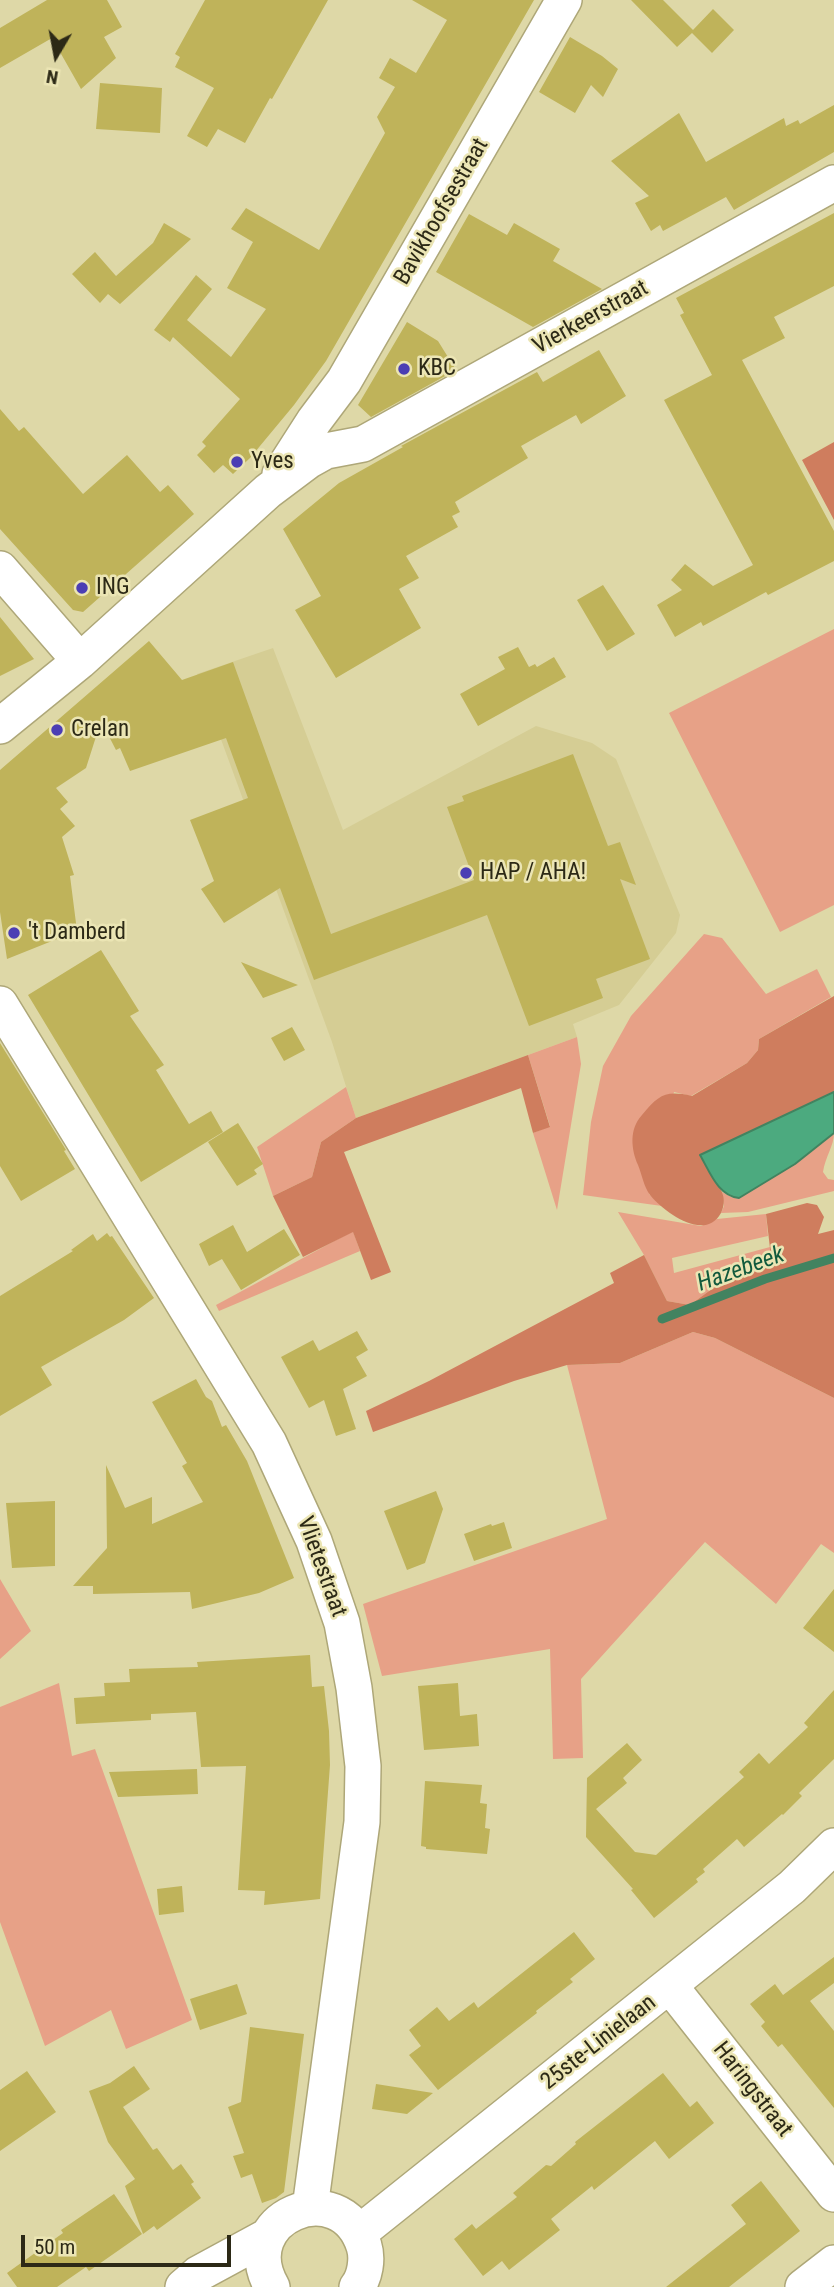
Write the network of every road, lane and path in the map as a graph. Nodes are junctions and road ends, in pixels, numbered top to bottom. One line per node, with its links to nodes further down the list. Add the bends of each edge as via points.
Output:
1 (565, 0): 3 (street, Bavikhoofsestraat, via 344,381)
2 (834, 183): 4 (street, Vierkeerstraat, via 363,444)
3 (314, 421): 4 (street, via 330,440); 5 (street, Bavikhoofsestraat)
4 (345, 447): 5 (street, Vierkeerstraat, via 308,461)
5 (268, 491): 7 (street)
6 (0, 569): 7 (street)
7 (80, 661): 8 (street)
8 (0, 726)
9 (0, 1004): 13 (street, Vlietestraat, via 269,1443 314,1541 342,1623 363,1766 362,1822)
10 (834, 1846): 11 (street, 25ste-Linielaan, via 792,1887)
11 (670, 1986): 12 (street, Haringstraat); 14 (street, 25ste-Linielaan)
12 (834, 2194)
13 (310, 2208): 14 (street, via 338,2213); 15 (street, via 285,2216)
14 (359, 2233): 20 (street, via 365,2266)
15 (268, 2236): 17 (street, via 263,2261); 18 (street)
16 (834, 2263): 21 (street)
17 (269, 2283): 19 (street, via 242,2278)
18 (183, 2287)
19 (201, 2287)
20 (357, 2287)
21 (803, 2287)

